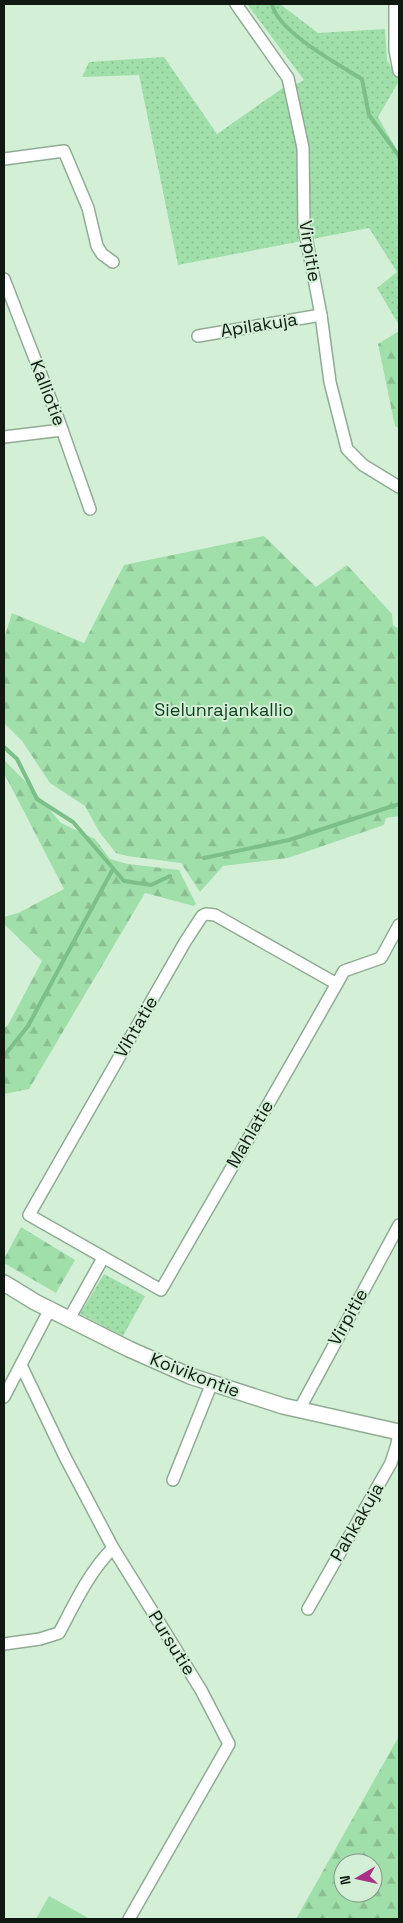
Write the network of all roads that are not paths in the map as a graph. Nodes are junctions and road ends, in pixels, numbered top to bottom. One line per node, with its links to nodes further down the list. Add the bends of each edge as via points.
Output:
1 (236, 4): 7 (street, Virpitie, via 288,78 303,148 304,226)
2 (394, 4): 3 (street)
3 (399, 71)
4 (4, 159): 5 (street, via 64,151 88,208 97,246)
5 (113, 262)
6 (4, 279): 9 (street, Kalliotie)
7 (320, 315): 8 (street, Apilakuja); 11 (street, Virpitie, via 330,382 347,449 363,465)
8 (198, 336)
9 (62, 430): 10 (street); 12 (street, Kalliotie)
10 (4, 437)
11 (399, 487)
12 (90, 509)
13 (399, 925): 14 (street, Mahlatie, via 381,958 344,971)
14 (337, 984): 16 (street, Vihtatie, via 215,915 206,914 198,919 29,1215); 17 (street, Mahlatie, via 159,1295)
15 (399, 1225): 24 (street, Virpitie)
16 (87, 1248): 17 (street, Mahlatie)
17 (103, 1258): 20 (street)
18 (4, 1282): 19 (main road, Koivikontie)
19 (50, 1309): 20 (main road, Koivikontie); 21 (street)
20 (70, 1319): 22 (main road, Koivikontie, via 129,1349)
21 (21, 1365): 23 (street); 27 (street, Pursutie)
22 (212, 1383): 24 (main road, Koivikontie); 26 (street)
23 (4, 1397)
24 (299, 1410): 25 (main road, Koivikontie)
25 (399, 1432): 28 (street, Pahkakuja, via 391,1463)
26 (173, 1480)
27 (114, 1548): 29 (street, via 99,1562 59,1634); 30 (street, Pursutie, via 229,1744)
28 (308, 1609)
29 (4, 1644)
30 (129, 1919)

